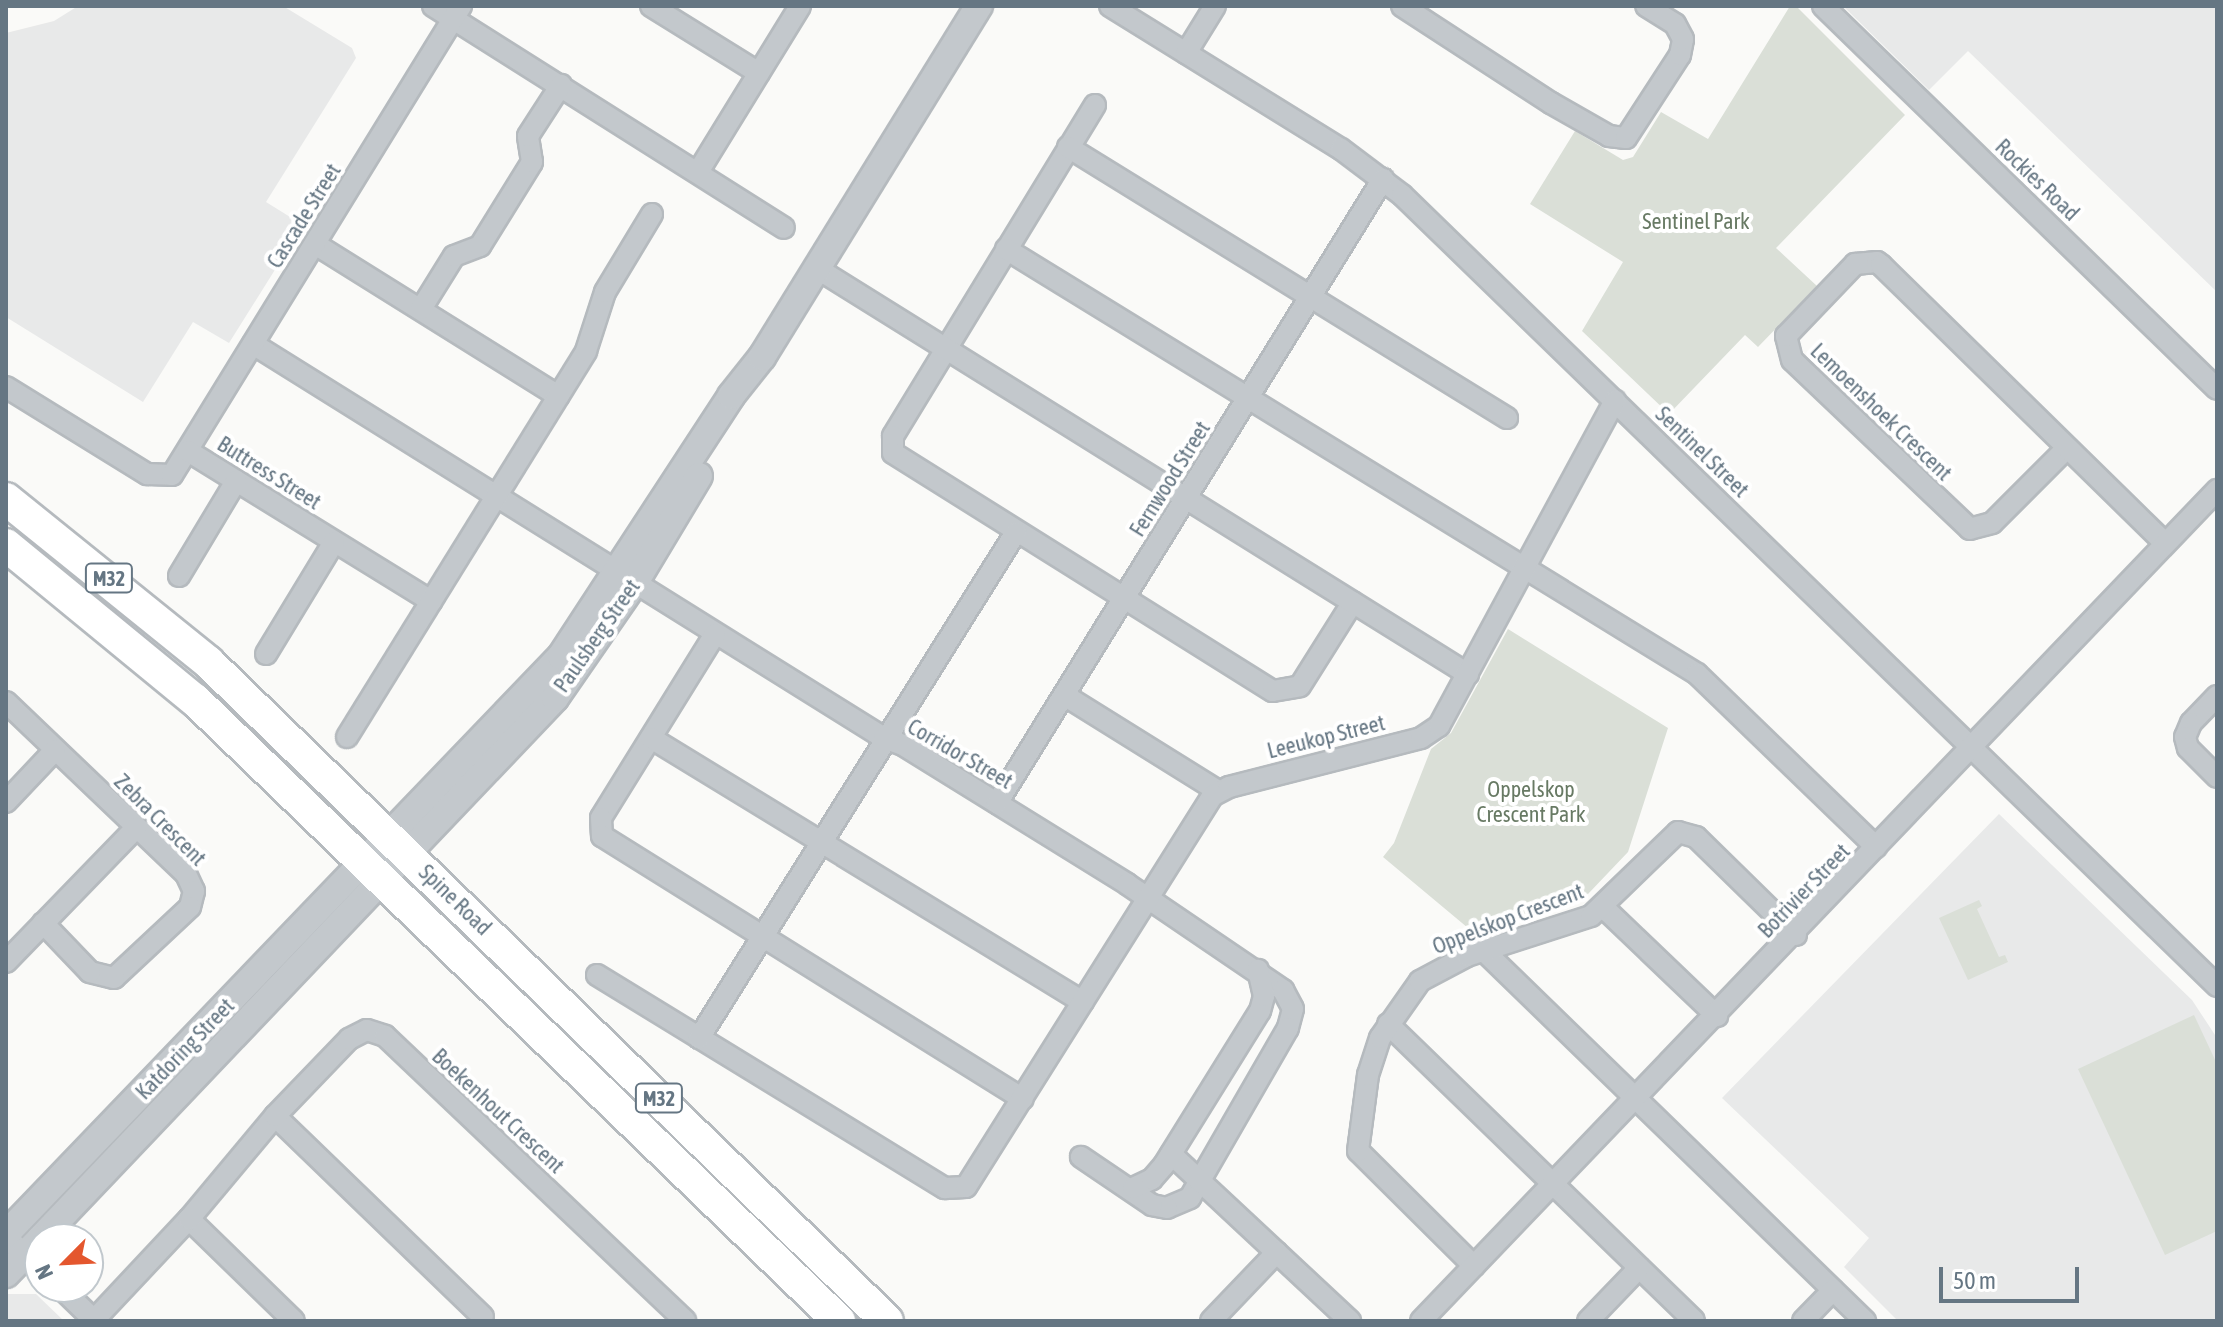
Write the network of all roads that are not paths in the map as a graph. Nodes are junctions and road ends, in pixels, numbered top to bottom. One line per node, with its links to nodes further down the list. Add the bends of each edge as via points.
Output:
1 (433, 6): 10 (street)
2 (651, 6): 12 (street)
3 (800, 6): 12 (street)
4 (979, 6): 22 (street, Paulsberg Street)
5 (1110, 6): 11 (street, Sentinel Street)
6 (1215, 6): 11 (street)
7 (1402, 6): 8 (street, via 1551,103 1609,136 1626,138 1680,55 1683,39 1675,24)
8 (1646, 6)
9 (1823, 6): 28 (street, Rockies Road)
10 (457, 12): 13 (street); 20 (street, Cascade Street)
11 (1186, 53): 17 (street, Sentinel Street)
12 (759, 73): 16 (street)
13 (561, 85): 16 (street); 24 (street, via 528,136 532,162 480,246 454,256)
14 (1095, 105): 15 (street)
15 (1068, 147): 21 (street); 23 (street)
16 (698, 172): 19 (street)
17 (1383, 179): 23 (street, Fernwood Street); 31 (street, Sentinel Street)
18 (652, 214): 29 (street, via 605,292 586,351)
19 (784, 228)
20 (315, 244): 24 (street); 25 (street, Cascade Street)
21 (1006, 249): 26 (street); 30 (street)
22 (818, 269): 26 (street); 46 (street, Paulsberg Street)
23 (1310, 297): 30 (street, Fernwood Street); 32 (street)
24 (421, 309): 29 (street)
25 (253, 344): 34 (street, Cascade Street); 37 (street, Corridor Street)
26 (944, 349): 38 (street); 40 (street, via 893,436 893,453)
27 (6, 387): 34 (street, Buttress Street, via 153,477 172,475)
28 (2217, 389)
29 (558, 396): 37 (street)
30 (1248, 398): 38 (street, Fernwood Street); 44 (street)
31 (1615, 401): 44 (street, Leeukop Street); 59 (street, Sentinel Street)
32 (1507, 418)
33 (2067, 448): 33 (street, Lemoenshoek Crescent, via 1992,523 1970,529 1792,360 1786,336 1855,264 1877,262); 42 (street, Lemoenshoek Crescent)
34 (188, 451): 35 (street, Buttress Street)
35 (236, 481): 41 (street, Buttress Street); 45 (street)
36 (2217, 490): 42 (street, Botrivier Street)
37 (498, 495): 46 (street, Corridor Street); 48 (street)
38 (1186, 498): 47 (street, Fernwood Street); 49 (street)
39 (6, 499): 67 (main road, Spine Road / M32, via 208,662)
40 (1016, 532): 47 (street); 58 (street)
41 (334, 542): 48 (street, Buttress Street); 51 (street)
42 (2165, 543): 59 (street, Botrivier Street)
43 (6, 545): 69 (main road, Spine Road / M32, via 150,659)
44 (1524, 570): 52 (street, Leeukop Street); 68 (street, via 1697,674)
45 (179, 576)
46 (626, 577): 50 (street, Corridor Street); 67 (street, Paulsberg Street)
47 (1124, 598): 49 (street, via 1279,693 1300,686); 53 (street, Fernwood Street)
48 (431, 601): 56 (street)
49 (1353, 602): 52 (street)
50 (715, 634): 57 (street); 58 (street, Corridor Street)
51 (266, 654)
52 (1468, 674): 62 (street, Leeukop Street, via 1439,726 1428,735)
53 (1064, 695): 62 (street); 64 (street, Fernwood Street)
54 (2217, 696): 61 (street, via 2185,737 2188,748)
55 (6, 702): 60 (street, Zebra Crescent)
56 (347, 737)
57 (651, 738): 66 (street); 74 (street, via 601,818 602,836)
58 (884, 738): 64 (street, Corridor Street); 66 (street)
59 (1972, 747): 68 (street, Botrivier Street); 79 (street, Sentinel Street)
60 (55, 750): 63 (street); 65 (street, Zebra Crescent)
61 (2217, 777)
62 (1218, 791): 70 (street)
63 (6, 802)
64 (997, 803): 70 (street, Corridor Street)
65 (136, 828): 72 (street); 72 (street, Zebra Crescent, via 186,874 194,891 190,907 123,973 107,979 90,972)
66 (821, 842): 74 (street); 80 (street)
67 (400, 846): 69 (street, Paulsberg Street); 106 (main road, Spine Road / M32)
68 (1876, 847): 73 (street, Botrivier Street)
69 (374, 873): 93 (street, Katdoring Street); 105 (main road, Spine Road / M32)
70 (1147, 901): 77 (street, Corridor Street); 80 (street)
71 (1603, 907): 73 (street, Oppelskop Crescent, via 1669,837 1683,831 1696,837); 75 (street, Oppelskop Crescent, via 1549,933); 81 (street)
72 (43, 923): 76 (street)
73 (1796, 935): 81 (street, Botrivier Street)
74 (762, 938): 83 (street); 84 (street)
75 (1483, 950): 82 (street, Oppelskop Crescent, via 1424,978); 85 (street)
76 (6, 962)
77 (1257, 970): 87 (street, via 1264,996 1260,1011); 89 (street, Corridor Street, via 1283,990 1293,1009 1291,1019)
78 (597, 975): 83 (street)
79 (2217, 986)
80 (1083, 1002): 84 (street)
81 (1717, 1016): 85 (street, Botrivier Street)
82 (1388, 1024): 90 (street); 96 (street, Oppelskop Crescent, via 1368,1075 1358,1151)
83 (699, 1038): 84 (street, via 950,1190 970,1183)
84 (1023, 1099)
85 (1635, 1100): 90 (street, Botrivier Street); 99 (street)
86 (275, 1116): 92 (street); 101 (street); 104 (street, Boekenhout Crescent, via 349,1039 377,1032)
87 (1171, 1154): 89 (street); 91 (street, via 1152,1179)
88 (1081, 1157): 91 (street)
89 (1202, 1181): 91 (street, via 1190,1198 1167,1208 1152,1205); 95 (street)
90 (1553, 1185): 96 (street, Botrivier Street); 97 (street)
91 (1133, 1188)
92 (189, 1219): 102 (street); 103 (street)
93 (47, 1223)
94 (24, 1248): 98 (street, Katdoring Street)
95 (1277, 1252): 107 (street); 108 (street)
96 (1474, 1266): 109 (street, Botrivier Street)
97 (1639, 1268): 110 (street); 111 (street)
98 (6, 1274)
99 (1833, 1290): 112 (street); 113 (street)
100 (76, 1303): 102 (street)
101 (483, 1317)
102 (94, 1320)
103 (294, 1321)
104 (685, 1321)
105 (839, 1321)
106 (887, 1321)
107 (1211, 1321)
108 (1350, 1321)
109 (1421, 1321)
110 (1588, 1321)
111 (1694, 1321)
112 (1803, 1321)
113 (1865, 1321)

